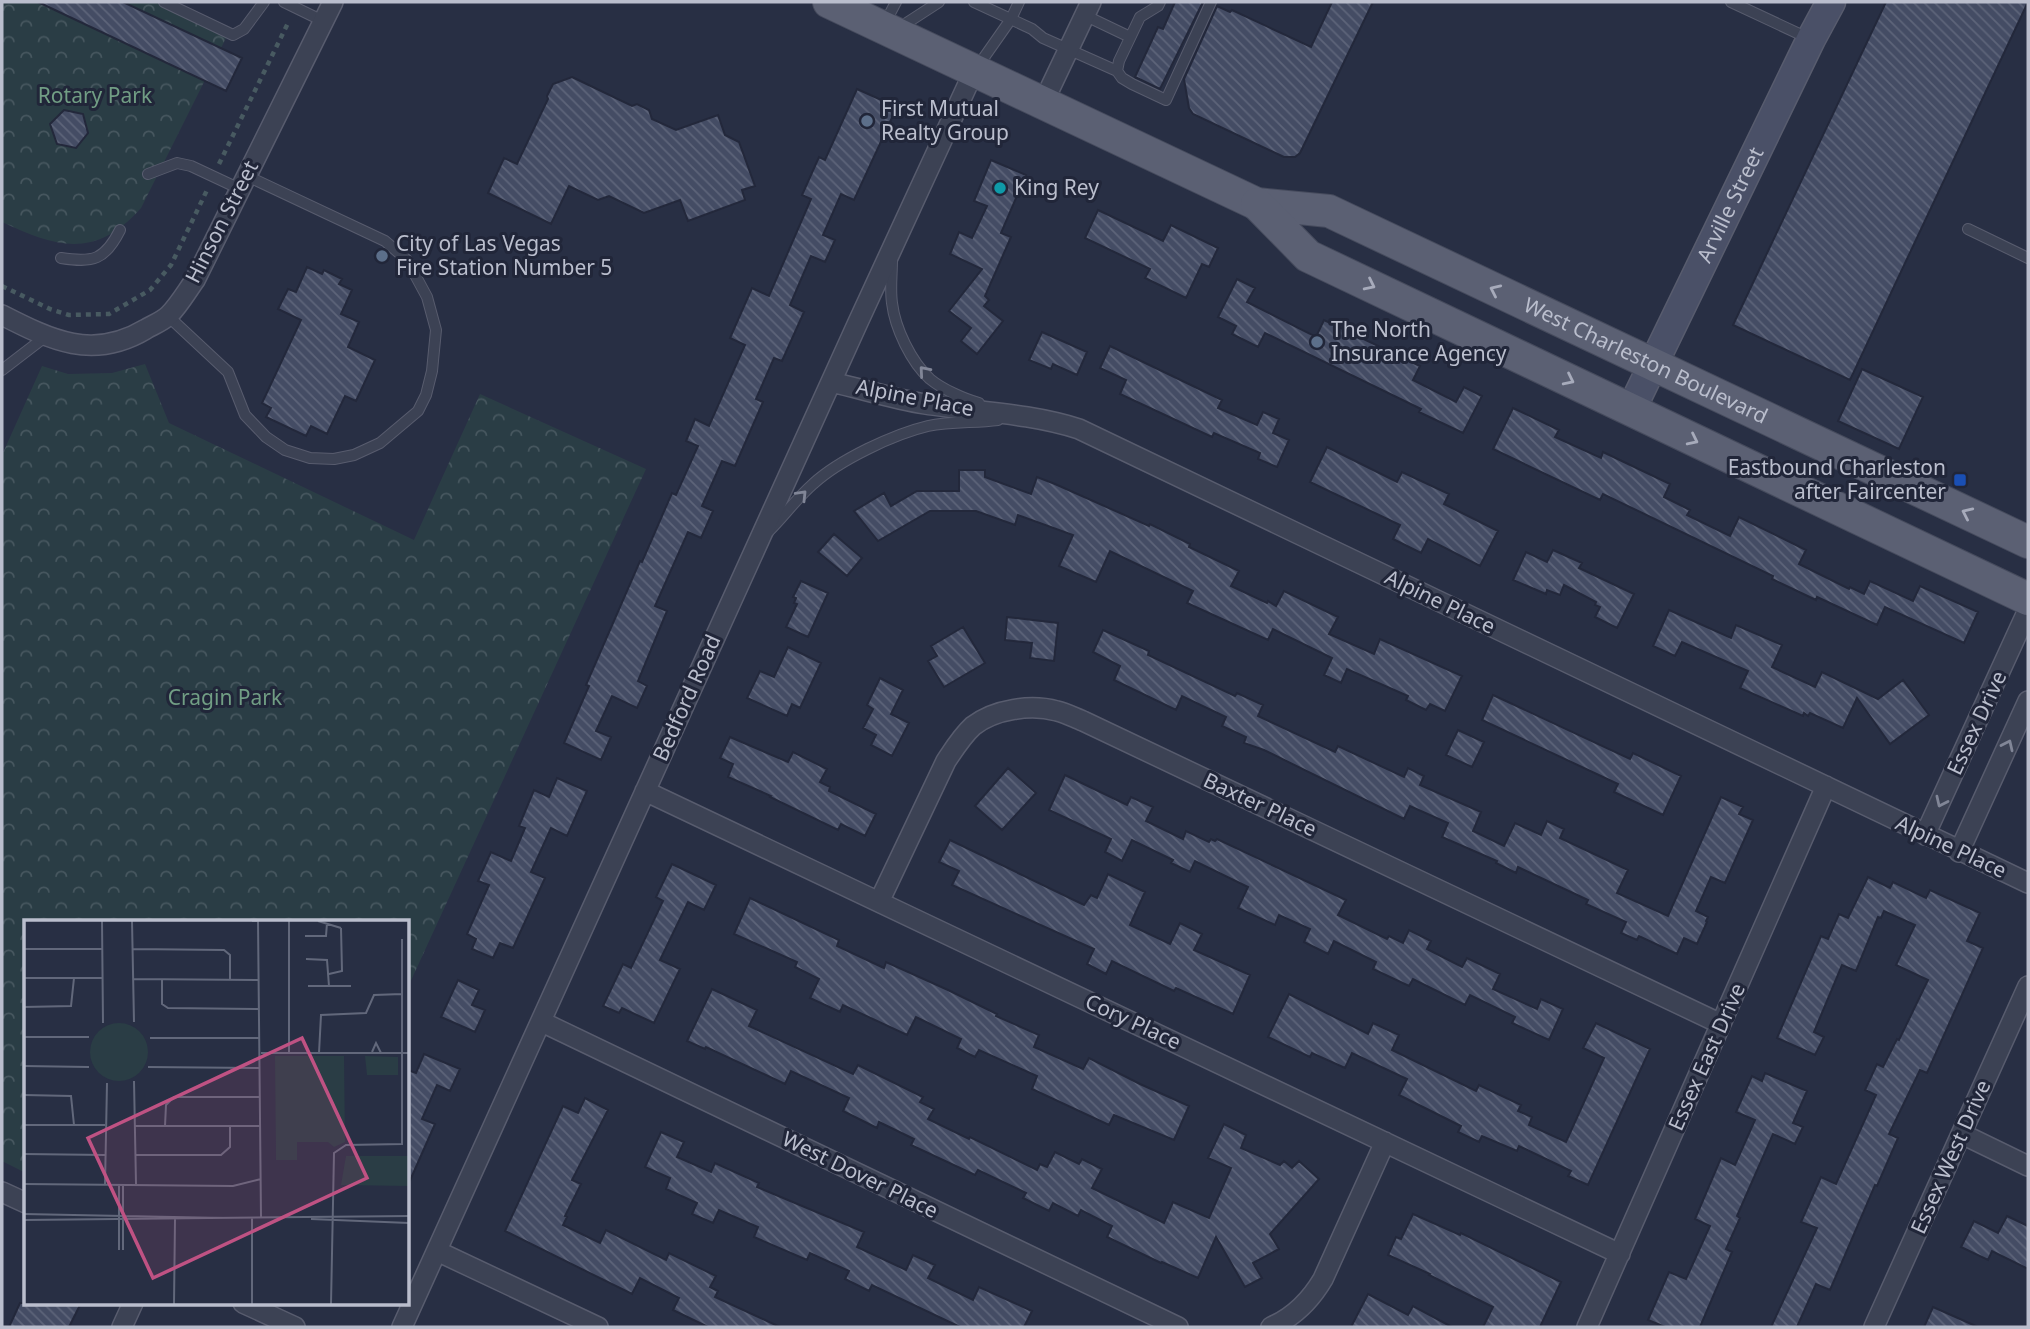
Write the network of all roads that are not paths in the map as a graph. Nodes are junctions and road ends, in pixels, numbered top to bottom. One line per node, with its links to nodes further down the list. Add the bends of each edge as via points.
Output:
1 (163, 2): 2 (lane, via 233,35 244,29)
2 (264, 2)
3 (284, 2): 16 (lane)
4 (333, 2): 16 (street, Hinson Street)
5 (829, 2): 15 (main road, West Charleston Boulevard)
6 (939, 2): 15 (lane)
7 (974, 2): 14 (lane)
8 (1019, 2): 14 (lane)
9 (1160, 2): 17 (lane, via 1140,17)
10 (1211, 2): 21 (lane, via 1166,100 1132,84)
11 (1731, 2): 18 (lane)
12 (1831, 2): 18 (street, Arville Street)
13 (1088, 8): 17 (lane); 19 (street)
14 (1011, 19): 19 (lane); 20 (lane)
15 (891, 20): 20 (main road, West Charleston Boulevard)
16 (323, 21): 24 (street, Hinson Street)
17 (1130, 37): 21 (lane)
18 (1811, 39): 34 (street, Arville Street)
19 (1068, 49): 21 (lane); 22 (street)
20 (974, 71): 22 (main road, West Charleston Boulevard); 28 (street, Bedford Road)
21 (1117, 71)
22 (1043, 103): 25 (main road, West Charleston Boulevard)
23 (148, 174): 24 (lane, via 177,163)
24 (243, 182): 32 (street, Hinson Street, via 195,280); 32 (lane, via 385,241 407,260 427,297 436,330 432,371 418,411 380,443 354,455 310,458 285,450 245,415 228,372)
25 (1257, 204): 34 (main road, West Charleston Boulevard, one-way to 25, via 1328,211); 37 (main road, West Charleston Boulevard, one-way to 37, via 1308,256)
26 (1969, 229): 30 (lane)
27 (120, 230): 29 (lane, via 99,258)
28 (893, 248): 36 (street, Bedford Road); 38 (lane, one-way to 28, via 965,399 924,372 898,331 892,303)
29 (61, 258)
30 (2028, 258)
31 (2, 315): 33 (street, Hinson Street)
32 (168, 316): 33 (street, Hinson Street, via 131,338 99,345)
33 (45, 337): 35 (lane)
34 (1654, 365): 37 (street, Arville Street); 39 (main road, West Charleston Boulevard, one-way to 34)
35 (2, 370)
36 (831, 382): 38 (street, Alpine Place, via 923,404); 40 (street, Bedford Road)
37 (1632, 410): 41 (main road, West Charleston Boulevard, one-way to 41)
38 (1030, 417): 40 (lane, one-way to 38, via 815,482 864,451 927,426); 44 (street, Alpine Place, via 1079,429)
39 (2028, 542)
40 (755, 545): 45 (street, Bedford Road)
41 (2028, 599)
42 (2028, 610): 46 (street, Essex Drive, one-way to 46)
43 (2028, 701): 47 (street, Essex Drive, one-way to 43)
44 (1826, 786): 46 (street, Alpine Place); 52 (street, Essex East Drive)
45 (645, 791): 49 (street, Cory Place); 51 (street, Bedford Road)
46 (1925, 835): 47 (street, Alpine Place)
47 (1959, 852): 48 (street, Alpine Place)
48 (2028, 883)
49 (879, 902): 52 (street, Baxter Place, via 946,761 973,726 1007,711 1056,711); 54 (street, Cory Place)
50 (2028, 986): 53 (street, Essex West Drive)
51 (542, 1022): 58 (street, Bedford Road); 66 (street, West Dover Place)
52 (1721, 1024): 59 (street, Essex East Drive)
53 (1962, 1134): 55 (street); 69 (street, Essex West Drive)
54 (1385, 1142): 59 (street, Cory Place); 67 (street, via 1315,1292)
55 (2028, 1166)
56 (2, 1192): 57 (street)
57 (24, 1202)
58 (437, 1251): 64 (street, Bedford Road); 65 (street)
59 (1620, 1254): 68 (street, Essex East Drive)
60 (134, 1304): 62 (street)
61 (245, 1304): 63 (street)
62 (122, 1327)
63 (295, 1327)
64 (402, 1327)
65 (598, 1327)
66 (1178, 1327)
67 (1271, 1327)
68 (1587, 1327)
69 (1874, 1327)

